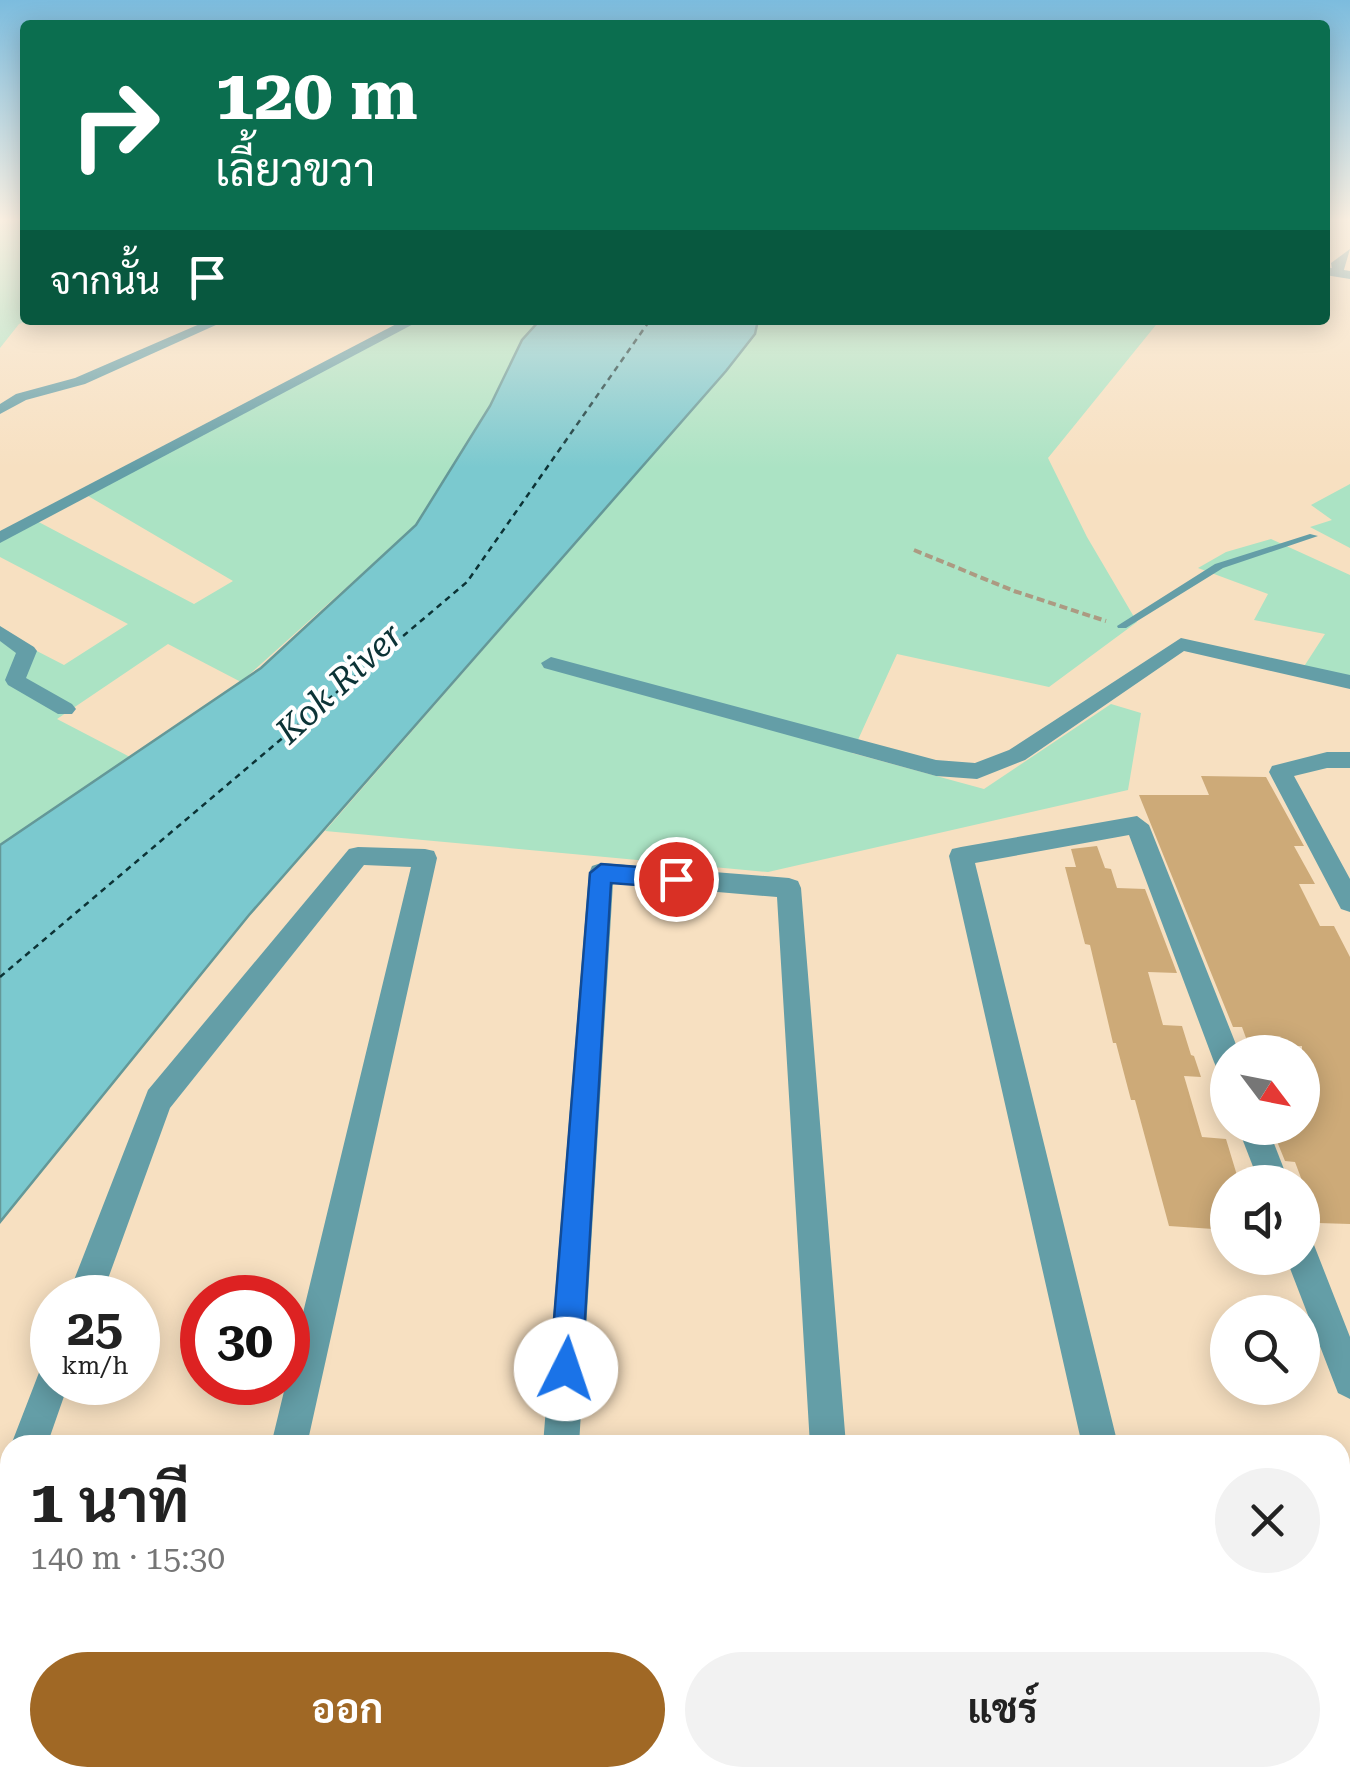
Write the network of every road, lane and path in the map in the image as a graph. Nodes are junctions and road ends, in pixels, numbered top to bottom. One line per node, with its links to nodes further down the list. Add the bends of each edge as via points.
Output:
1 (208, 325): 3 (street)
2 (405, 325): 5 (street)
3 (0, 410)
4 (1313, 536): 7 (lane, via 1218,566)
5 (0, 538)
6 (914, 550): 7 (path)
7 (1122, 626)
8 (0, 632): 11 (street, via 27,651 15,680)
9 (551, 663): 10 (street, via 936,768 977,772 1017,755 1181,644)
10 (1350, 682)
11 (65, 709)
12 (1350, 760): 13 (street, via 1280,772)
13 (1350, 902)
14 (1217, 1035): 23 (street, via 1136,826 962,856)
15 (93, 1275): 20 (street, via 158,1100 358,856 425,858)
16 (1309, 1275): 17 (street)
17 (1350, 1381)
18 (44, 1405): 19 (street)
19 (33, 1435)
20 (291, 1435)
21 (562, 1435): 22 (street, via 601,873 790,888)
22 (827, 1435)
23 (1098, 1435)

